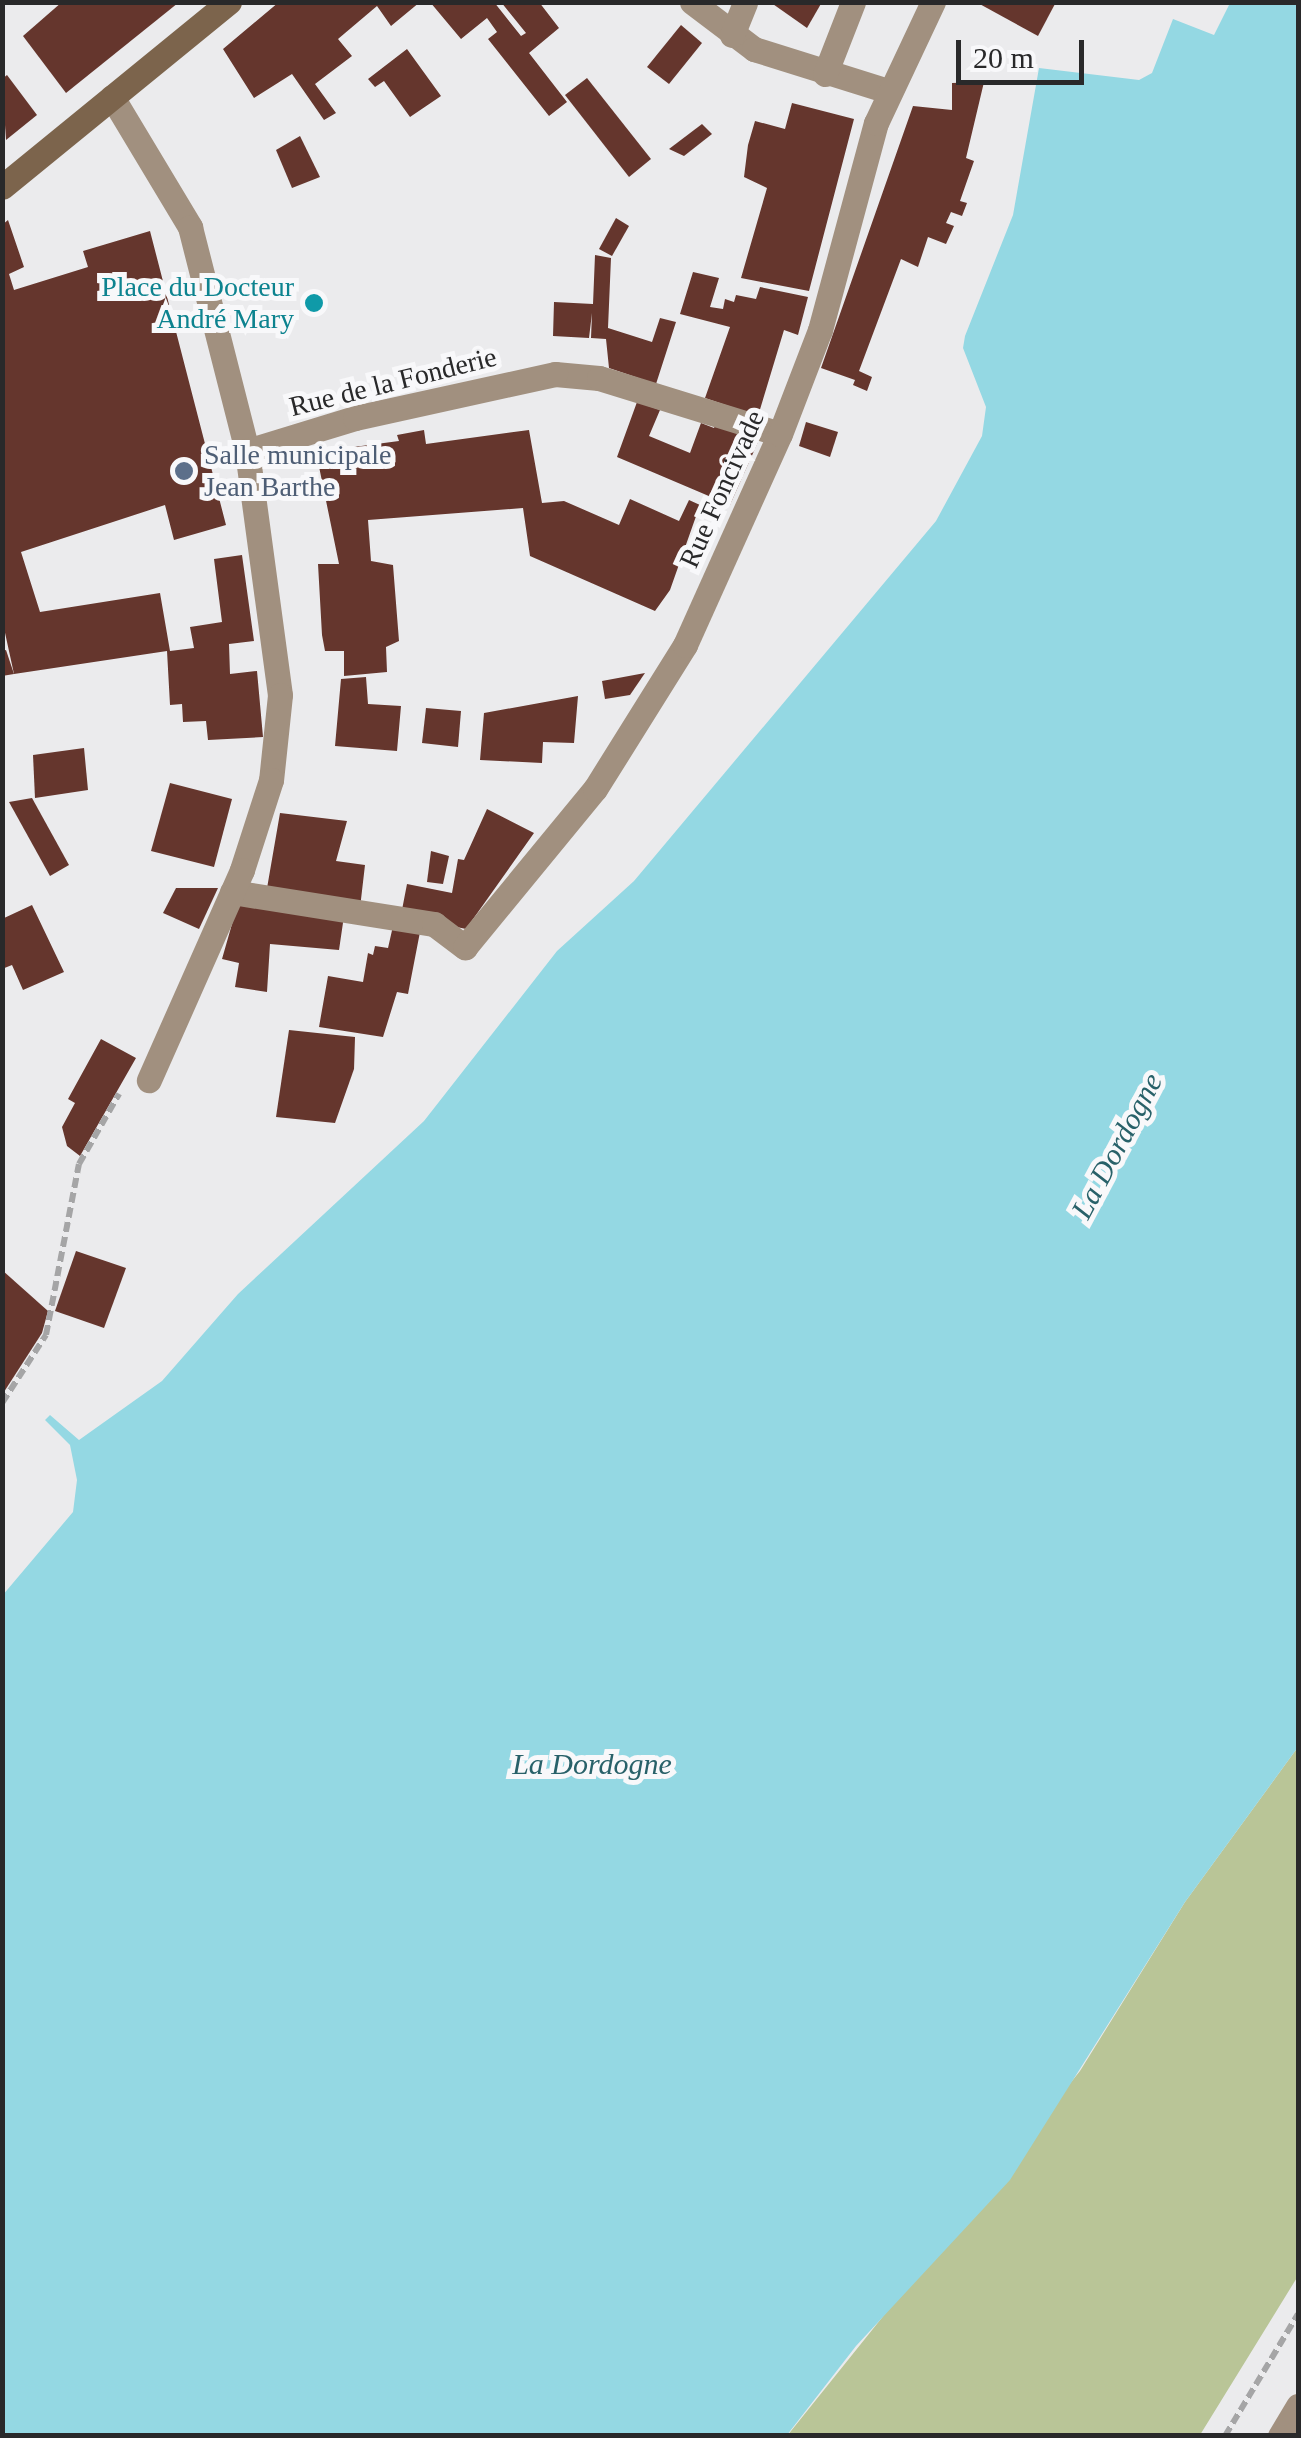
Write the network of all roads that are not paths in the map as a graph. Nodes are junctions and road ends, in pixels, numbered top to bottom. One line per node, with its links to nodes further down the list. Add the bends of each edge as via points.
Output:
1 (229, 2): 9 (main road)
2 (692, 2): 6 (street)
3 (746, 2): 6 (street)
4 (853, 2): 7 (street)
5 (933, 2): 8 (street, Rue Foncivade)
6 (732, 35): 7 (street)
7 (825, 74): 8 (street)
8 (888, 91): 11 (street, Rue Foncivade, via 820,330)
9 (112, 97): 10 (main road); 12 (street, via 190,227)
10 (2, 187)
11 (780, 434): 12 (street, Rue de la Fonderie, via 599,378 556,374 355,418); 13 (street, Rue Foncivade, via 685,645 638,729 465,948 434,924)
12 (246, 451): 13 (street, via 280,695 271,780)
13 (232, 892): 14 (street)
14 (150, 1080)
15 (1298, 2406): 16 (street)
16 (1280, 2436)

